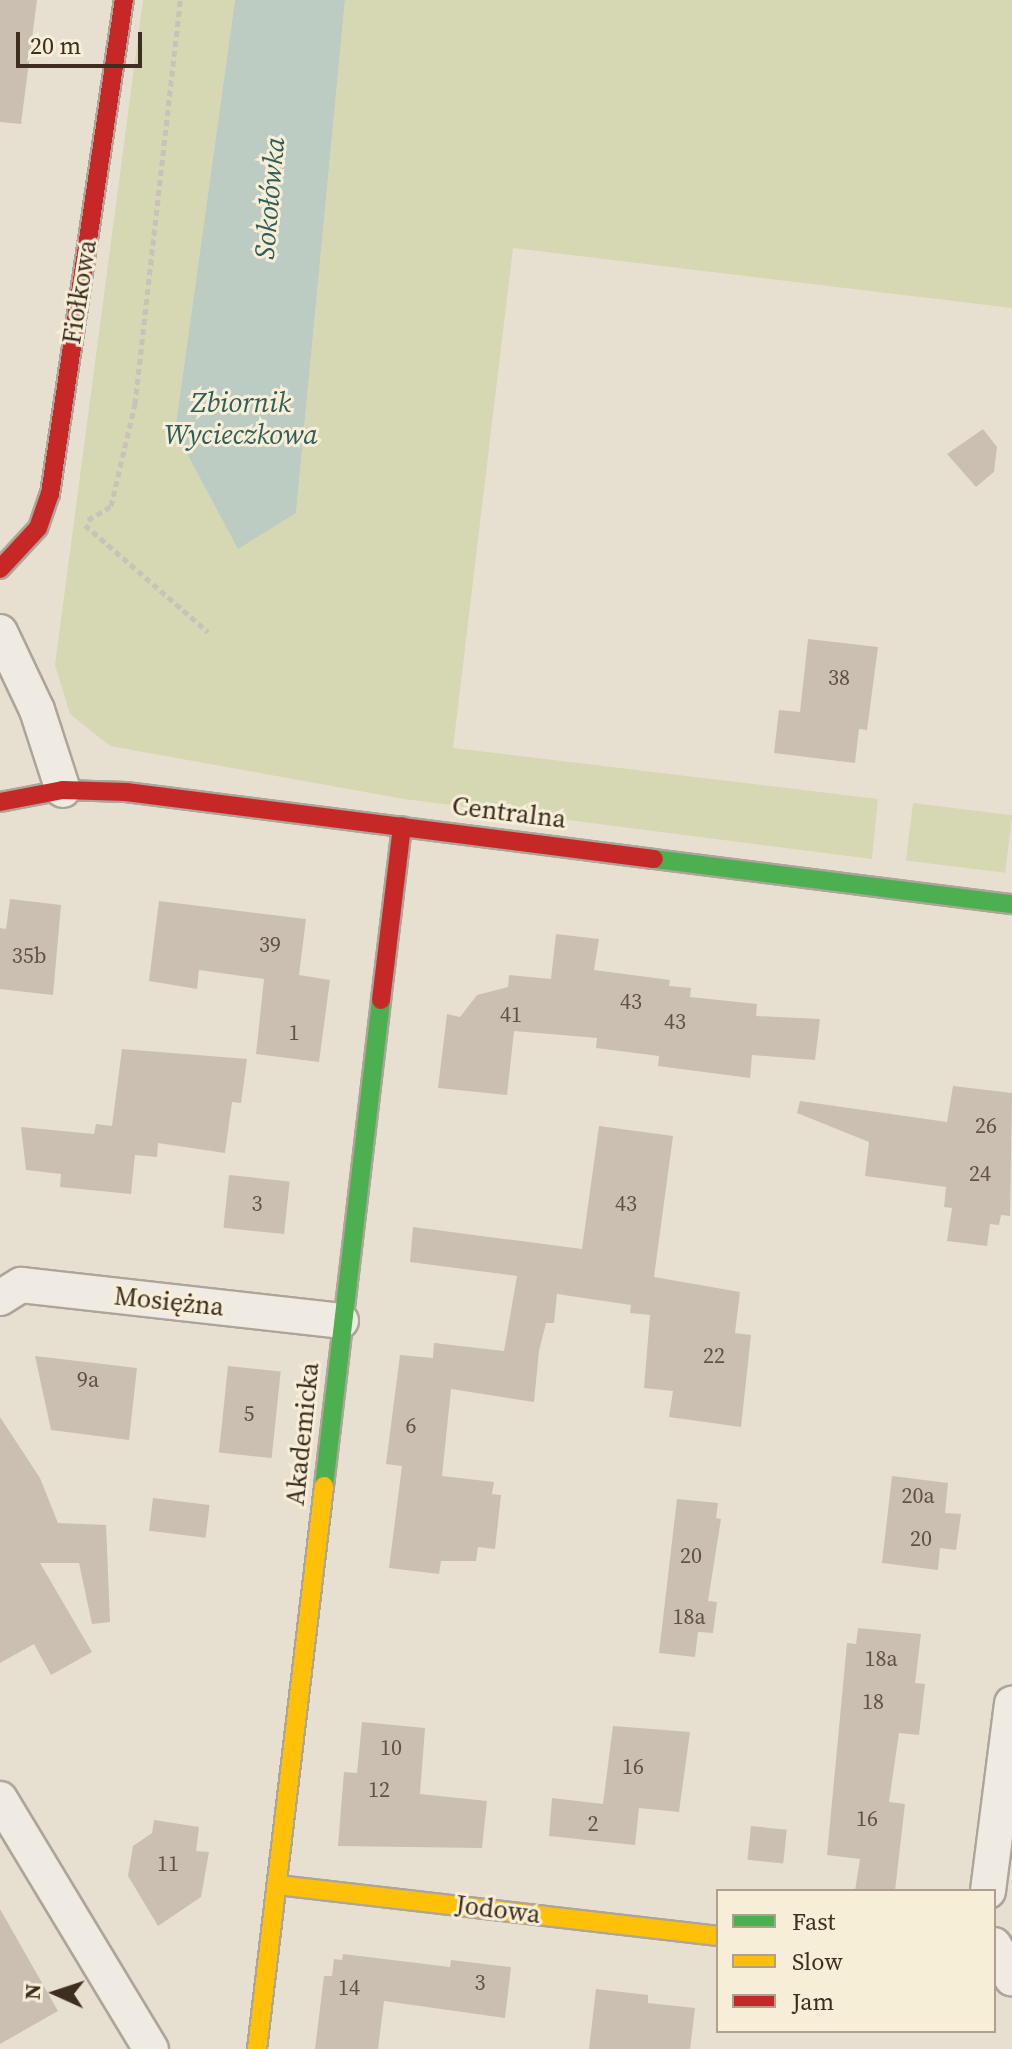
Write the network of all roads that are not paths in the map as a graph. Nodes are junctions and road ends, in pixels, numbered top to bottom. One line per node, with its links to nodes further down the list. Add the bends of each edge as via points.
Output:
1 (124, 0): 2 (street, Fiołkowa, via 50,494 38,528)
2 (0, 569)
3 (0, 632): 4 (street, via 37,710)
4 (63, 790): 5 (street, Centralna); 6 (street, Centralna, via 126,792)
5 (0, 802)
6 (402, 826): 7 (street, Centralna); 9 (street, Akademicka)
7 (1012, 904)
8 (0, 1298): 9 (street, Mosiężna, via 21,1285)
9 (341, 1321): 12 (street, Akademicka)
10 (1012, 1704): 13 (street)
11 (4, 1814): 15 (street)
12 (278, 1885): 14 (street, Jodowa); 16 (street, Akademicka)
13 (988, 1889)
14 (716, 1936)
15 (151, 2049)
16 (257, 2049)

